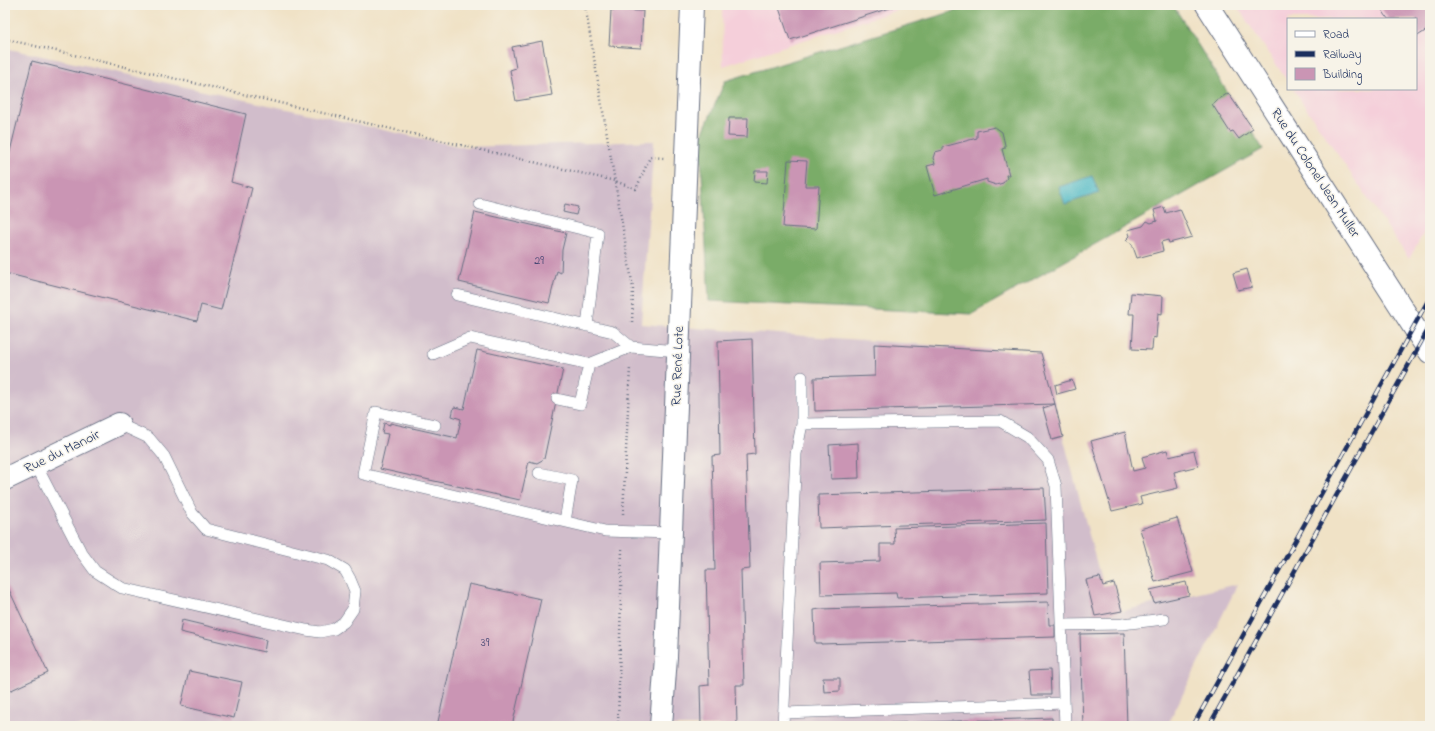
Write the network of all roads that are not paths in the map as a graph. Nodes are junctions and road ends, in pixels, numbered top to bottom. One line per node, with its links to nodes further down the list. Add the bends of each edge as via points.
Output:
1 (692, 5): 8 (main road, Rue René Lote)
2 (1207, 5): 6 (main road, Rue du Colonel Jean Muller)
3 (480, 204): 5 (lane, via 598,233)
4 (457, 295): 5 (lane)
5 (587, 326): 7 (lane, via 613,332)
6 (1426, 346)
7 (631, 347): 8 (lane); 10 (lane)
8 (678, 351): 20 (main road, Rue René Lote)
9 (433, 354): 10 (lane, via 470,338)
10 (589, 364): 12 (lane, via 580,404)
11 (802, 378): 14 (lane)
12 (557, 399)
13 (119, 424): 16 (main road, Rue du Manoir); 16 (lane, via 150,438 164,456 192,513 206,529 328,560 345,570 355,591 353,609 349,617 334,629 320,632 122,588 95,571 81,552)
14 (802, 424): 22 (lane, via 1000,421 1027,437 1048,460 1056,486); 24 (lane, via 796,454)
15 (435, 425): 19 (lane, via 376,412 363,474)
16 (36, 464): 18 (main road, Rue du Manoir)
17 (539, 473): 19 (lane, via 572,480)
18 (5, 479)
19 (565, 521): 20 (lane, via 605,530)
20 (671, 533): 25 (main road, Rue René Lote)
21 (1164, 619): 22 (lane, via 1122,624)
22 (1061, 625): 23 (lane)
23 (1064, 704): 24 (lane); 27 (lane)
24 (784, 713): 26 (lane)
25 (661, 726)
26 (783, 726)
27 (1065, 726)

